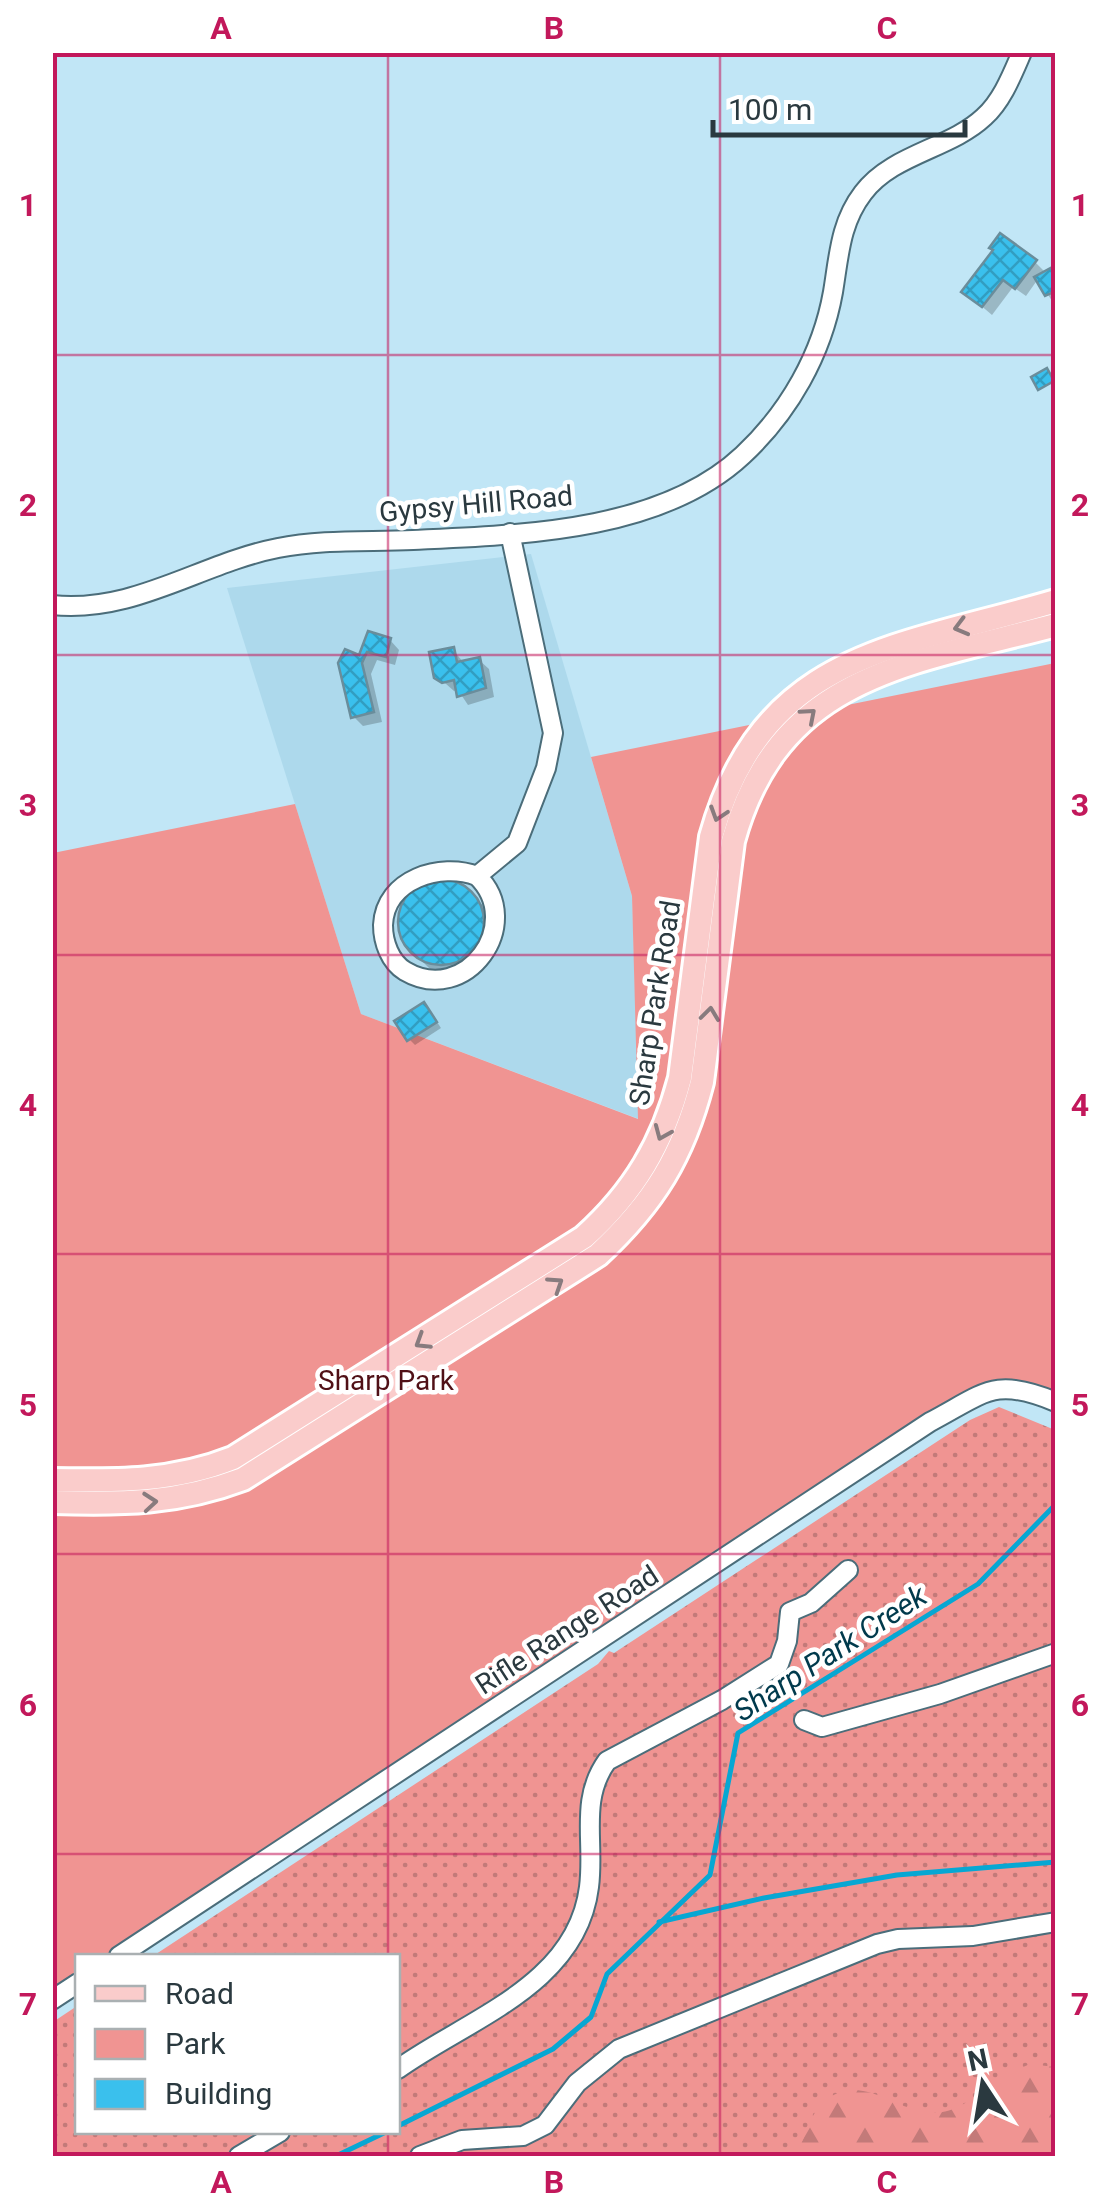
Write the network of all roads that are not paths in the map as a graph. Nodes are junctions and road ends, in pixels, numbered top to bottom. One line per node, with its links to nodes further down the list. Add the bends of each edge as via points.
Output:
1 (1022, 52): 2 (street, Gypsy Hill Road, via 983,119 864,190 846,220 813,359 797,390 743,455 672,502)
2 (510, 533): 4 (street, Gypsy Hill Road, via 282,547 110,603); 6 (street, via 553,733 516,843)
3 (1056, 602): 8 (main road, Sharp Park Road, one-way to 8, via 903,642 842,666 788,702 748,748 711,837 672,1107 646,1166 584,1238 233,1458 142,1481)
4 (52, 605)
5 (1056, 624): 9 (main road, Sharp Park Road, one-way to 5, via 144,1503 243,1479 598,1255 666,1177 694,1113 733,842 767,761 804,718 852,686)
6 (477, 876): 6 (street, via 420,875 391,899 383,923 397,966 434,982 467,970 482,956 497,914)
7 (1056, 1402): 14 (street, Rifle Range Road, via 997,1387 930,1422)
8 (52, 1480)
9 (52, 1502)
10 (848, 1570): 17 (street, via 790,1612 779,1664 607,1761 590,1798 589,1886 570,1946 550,1969)
11 (1056, 1653): 12 (street, via 822,1726)
12 (804, 1720)
13 (1056, 1922): 20 (street, via 877,1944 619,2050 577,2083 545,2125 524,2136 462,2140)
14 (122, 1954)
15 (75, 1986): 16 (street)
16 (52, 2000)
17 (400, 2069)
18 (277, 2134): 19 (street)
19 (239, 2156)
20 (420, 2156)

